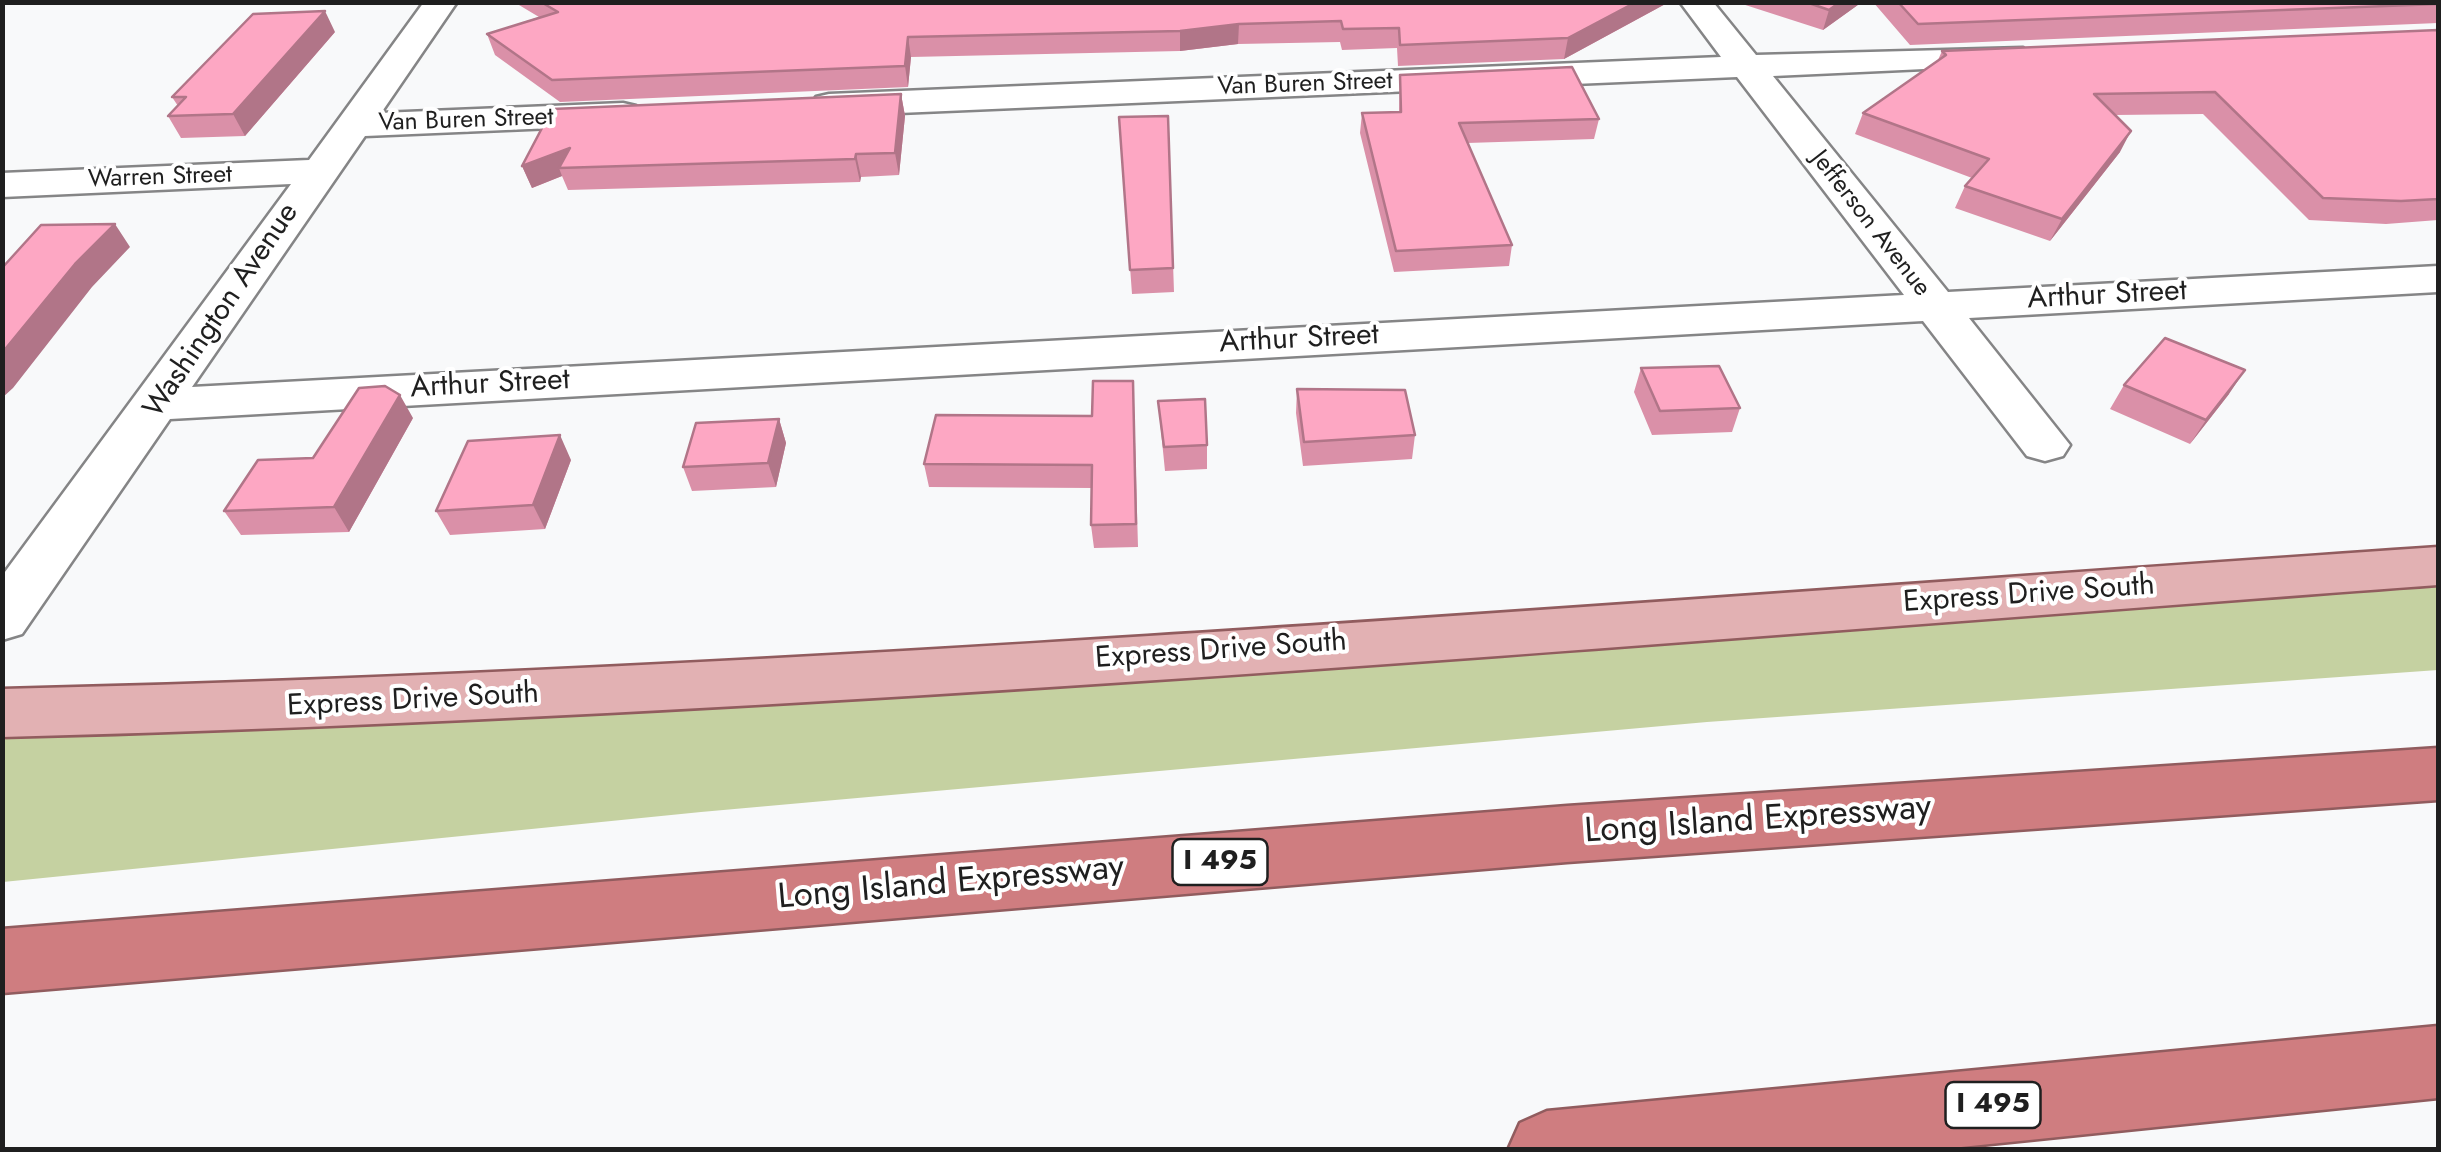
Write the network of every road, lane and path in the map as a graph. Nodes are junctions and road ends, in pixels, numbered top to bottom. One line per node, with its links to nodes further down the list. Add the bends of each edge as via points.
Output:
1 (441, 2): 7 (street, Washington Avenue)
2 (1696, 2): 4 (street, Jefferson Avenue)
3 (2043, 54): 4 (street, Van Buren Street)
4 (1746, 67): 5 (street, Van Buren Street); 11 (street, Jefferson Avenue)
5 (798, 106)
6 (660, 112): 7 (street, Van Buren Street)
7 (351, 126): 8 (street, Washington Avenue)
8 (318, 171): 9 (street, Warren Street); 12 (street, Washington Avenue)
9 (2, 185)
10 (2438, 279): 11 (street, Arthur Street)
11 (1933, 304): 12 (street, Arthur Street); 13 (street, Jefferson Avenue)
12 (159, 404): 15 (street, Washington Avenue)
13 (2044, 445)
14 (2438, 566): 16 (main road, Express Drive South, via 899,675 369,704)
15 (2, 619)
16 (2, 714)
17 (2438, 774): 18 (highway, Long Island Expressway / I 495, via 1568,834)
18 (2, 962)
19 (2438, 1062): 20 (highway, I 495)
20 (1547, 1150)

